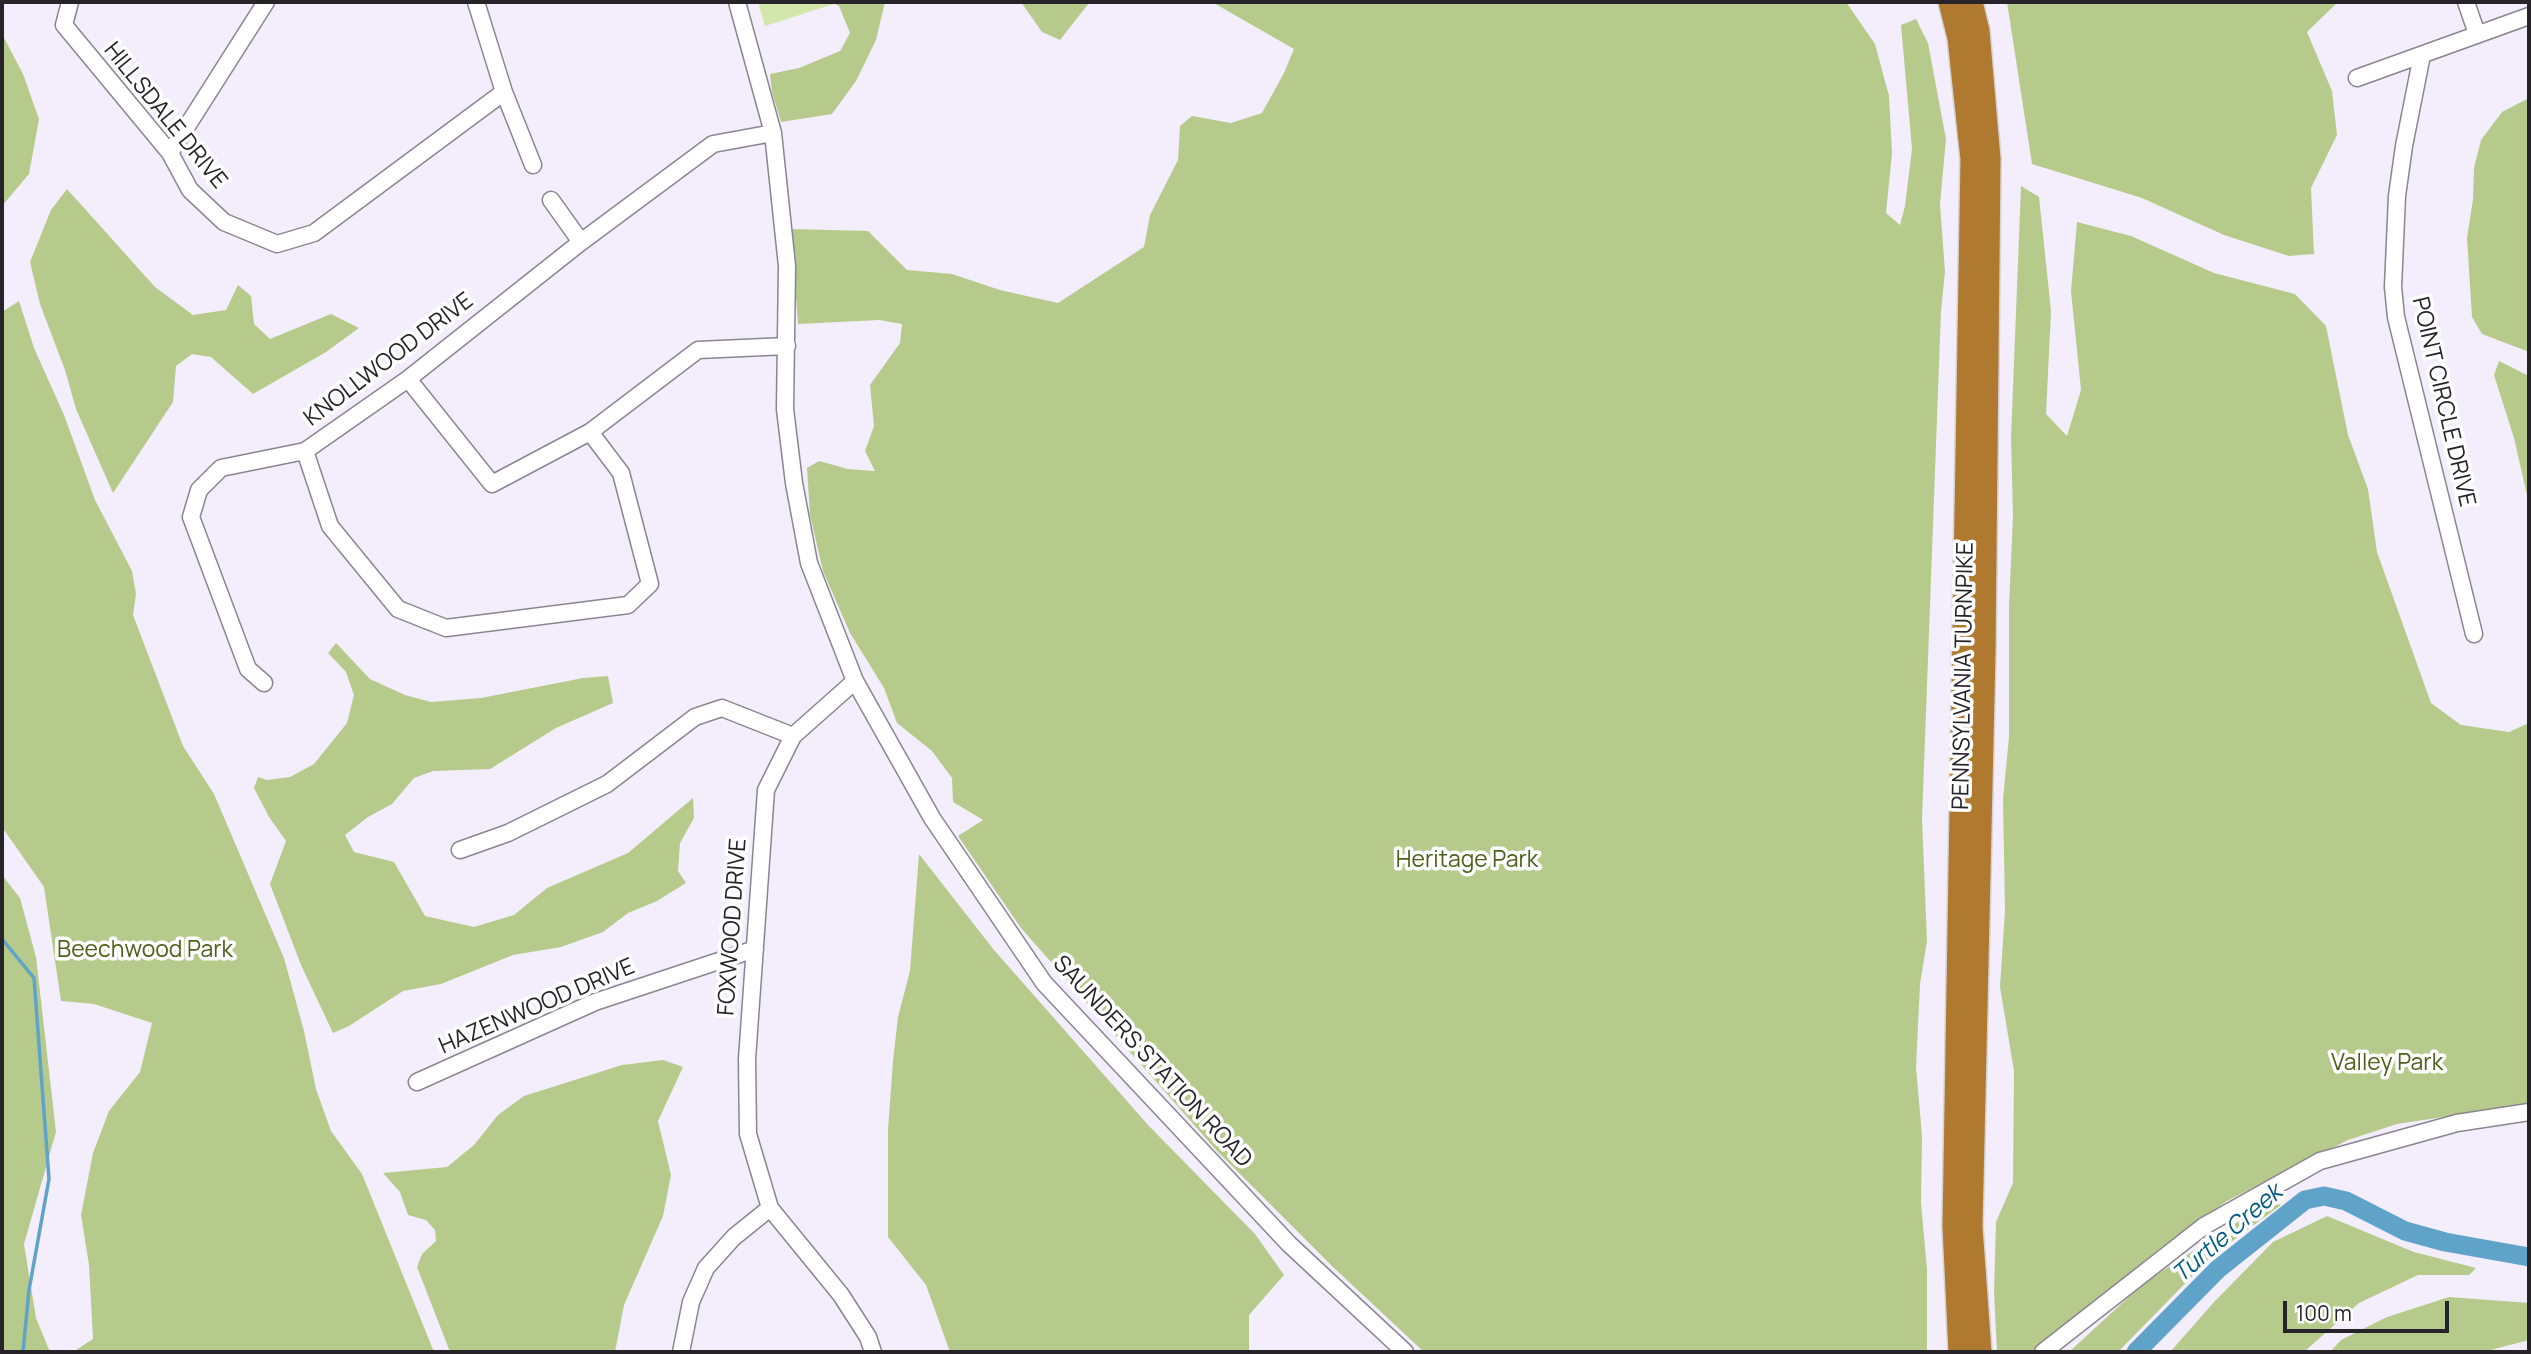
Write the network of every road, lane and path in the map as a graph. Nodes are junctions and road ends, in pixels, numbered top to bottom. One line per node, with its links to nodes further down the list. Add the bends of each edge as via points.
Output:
1 (70, 2): 14 (street, HILLSDALE DRIVE, via 64,25)
2 (266, 2): 14 (street)
3 (476, 2): 12 (street)
4 (737, 2): 13 (street, SAUNDERS STATION ROAD)
5 (1951, 2): 34 (highway, PENNSYLVANIA TURNPIKE, via 1972,159 1954,1226)
6 (1971, 2): 35 (highway, PENNSYLVANIA TURNPIKE, via 1978,31 1989,159 1971,1227)
7 (2466, 2): 9 (street)
8 (2529, 16): 9 (street)
9 (2477, 34): 10 (street)
10 (2423, 55): 11 (street); 22 (street, POINT CIRCLE DRIVE, via 2397,196 2393,287 2396,317)
11 (2357, 78)
12 (504, 92): 14 (street, HILLSDALE DRIVE, via 314,233 277,244 224,222 190,190); 15 (street)
13 (773, 133): 17 (street, KNOLLWOOD DRIVE, via 713,144); 18 (street, SAUNDERS STATION ROAD, via 787,266)
14 (170, 153)
15 (533, 165)
16 (551, 200): 17 (street)
17 (581, 242): 19 (street, KNOLLWOOD DRIVE)
18 (786, 346): 20 (street, via 698,350); 23 (street, SAUNDERS STATION ROAD, via 785,409 809,563)
19 (408, 379): 20 (street, via 492,484); 21 (street, KNOLLWOOD DRIVE)
20 (590, 432): 21 (street, via 621,472 650,584 628,605 446,628 398,609 330,526)
21 (305, 451): 24 (street, KNOLLWOOD DRIVE, via 221,468 199,490 191,517 248,669)
22 (2474, 634)
23 (855, 681): 25 (street, FOXWOOD DRIVE); 33 (street, SAUNDERS STATION ROAD, via 932,818 1044,983 1289,1244)
24 (264, 682)
25 (793, 736): 26 (street, via 722,708 695,717 607,784 508,833); 27 (street, FOXWOOD DRIVE, via 766,790)
26 (460, 850)
27 (754, 949): 28 (street, HAZENWOOD DRIVE, via 595,1002); 30 (street, FOXWOOD DRIVE, via 748,1134)
28 (417, 1082)
29 (2529, 1112): 36 (street, via 2456,1123 2320,1161 2204,1226)
30 (769, 1208): 31 (street, via 706,1268 691,1302); 32 (street, FOXWOOD DRIVE, via 841,1295)
31 (681, 1352)
32 (873, 1352)
33 (1405, 1352)
34 (1960, 1352)
35 (1980, 1352)
36 (2043, 1352)

